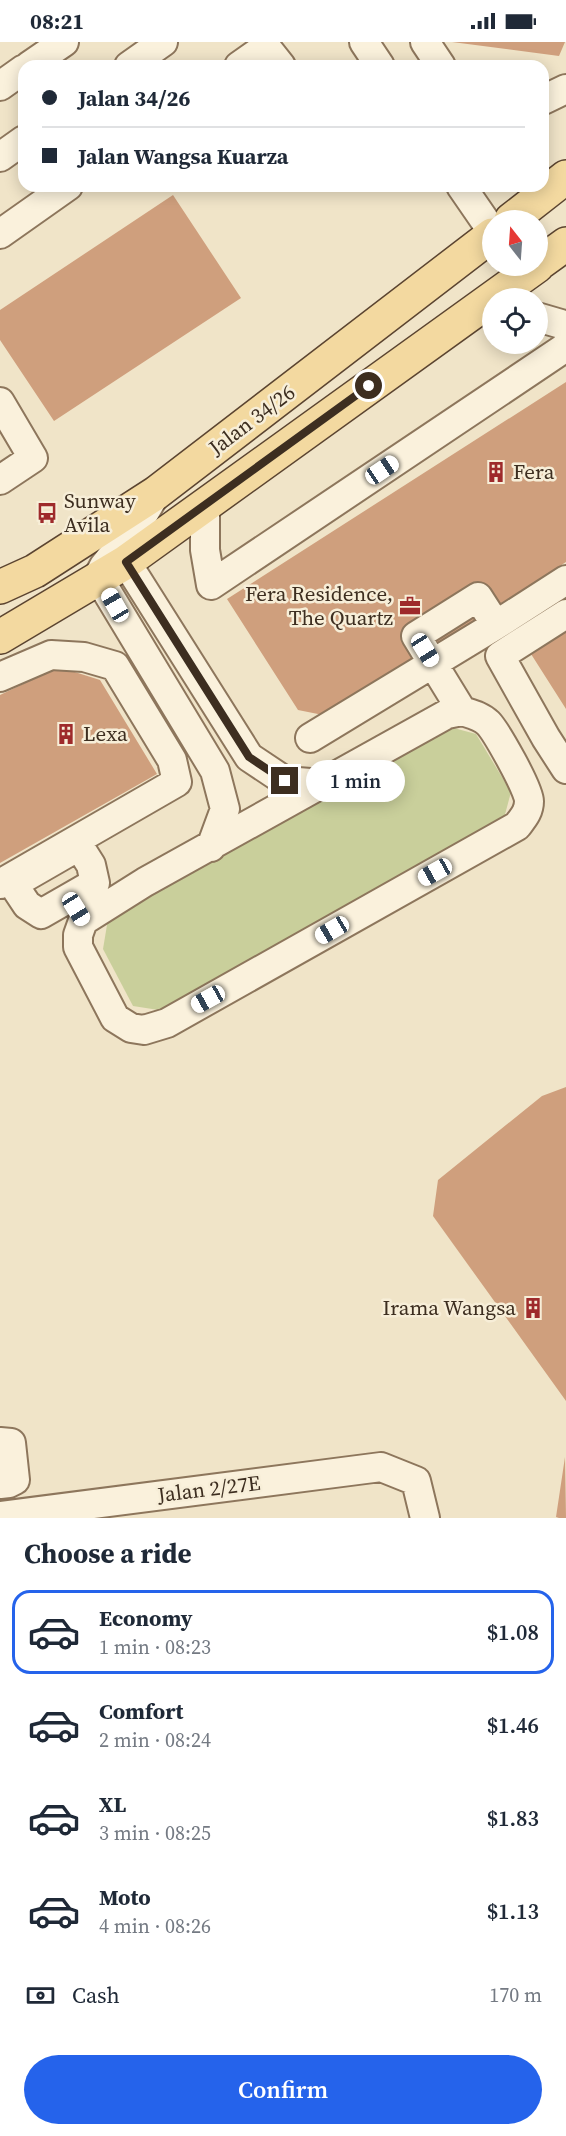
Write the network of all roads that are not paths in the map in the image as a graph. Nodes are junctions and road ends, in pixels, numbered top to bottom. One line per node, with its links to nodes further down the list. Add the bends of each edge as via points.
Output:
1 (163, 42): 4 (street)
2 (364, 42): 7 (street)
3 (425, 42): 8 (street)
4 (138, 60)
5 (248, 60): 6 (street, via 266,47)
6 (276, 60)
7 (376, 60)
8 (437, 60)
9 (18, 73): 10 (street)
10 (0, 86)
11 (566, 89): 12 (street)
12 (549, 97)
13 (18, 144): 14 (street)
14 (0, 157)
15 (566, 177): 16 (main road)
16 (549, 190)
17 (60, 192): 22 (street)
18 (465, 192): 21 (street)
19 (547, 192): 20 (main road)
20 (524, 210)
21 (482, 218)
22 (0, 234)
23 (482, 241): 34 (main road, Jalan 34/26)
24 (566, 244): 25 (main road, Jalan 34/26)
25 (548, 257)
26 (524, 276): 27 (main road, Jalan 34/26)
27 (510, 288)
28 (482, 311): 35 (main road, Jalan 34/26)
29 (548, 320): 30 (street)
30 (566, 329)
31 (566, 347): 35 (street, via 211,585 205,557)
32 (0, 402): 33 (street, via 33,458)
33 (0, 480)
34 (156, 493): 36 (street, via 137,525 104,566); 38 (main road, Jalan 34/26, via 35,571)
35 (205, 505): 36 (main road, Jalan 34/26)
36 (112, 570): 39 (main road, Jalan 34/26); 41 (street); 51 (street, via 249,757 285,781)
37 (566, 580): 44 (street)
38 (0, 587)
39 (62, 599): 41 (street, via 92,597); 42 (main road, Jalan 34/26)
40 (566, 614): 48 (street, via 500,656)
41 (121, 616): 52 (street, via 215,771 225,809)
42 (4, 635): 43 (street)
43 (51, 655): 45 (street); 53 (street, via 84,657 115,666 172,760 177,782)
44 (434, 664): 46 (street); 47 (street)
45 (0, 677)
46 (462, 711): 49 (street, via 488,723); 51 (street, via 447,714)
47 (310, 738)
48 (546, 738): 49 (street); 50 (street)
49 (509, 758): 52 (street, via 526,785 530,800 517,826 167,1023 144,1030 131,1028 115,1018 78,947 76,909 145,882)
50 (566, 769)
51 (322, 784): 52 (street)
52 (211, 847)
53 (0, 884)
54 (0, 1442): 55 (street, via 11,1443 15,1480)
55 (0, 1484)
56 (0, 1516): 57 (street, Jalan 2/27E, via 381,1467 416,1481)
57 (425, 1518)

